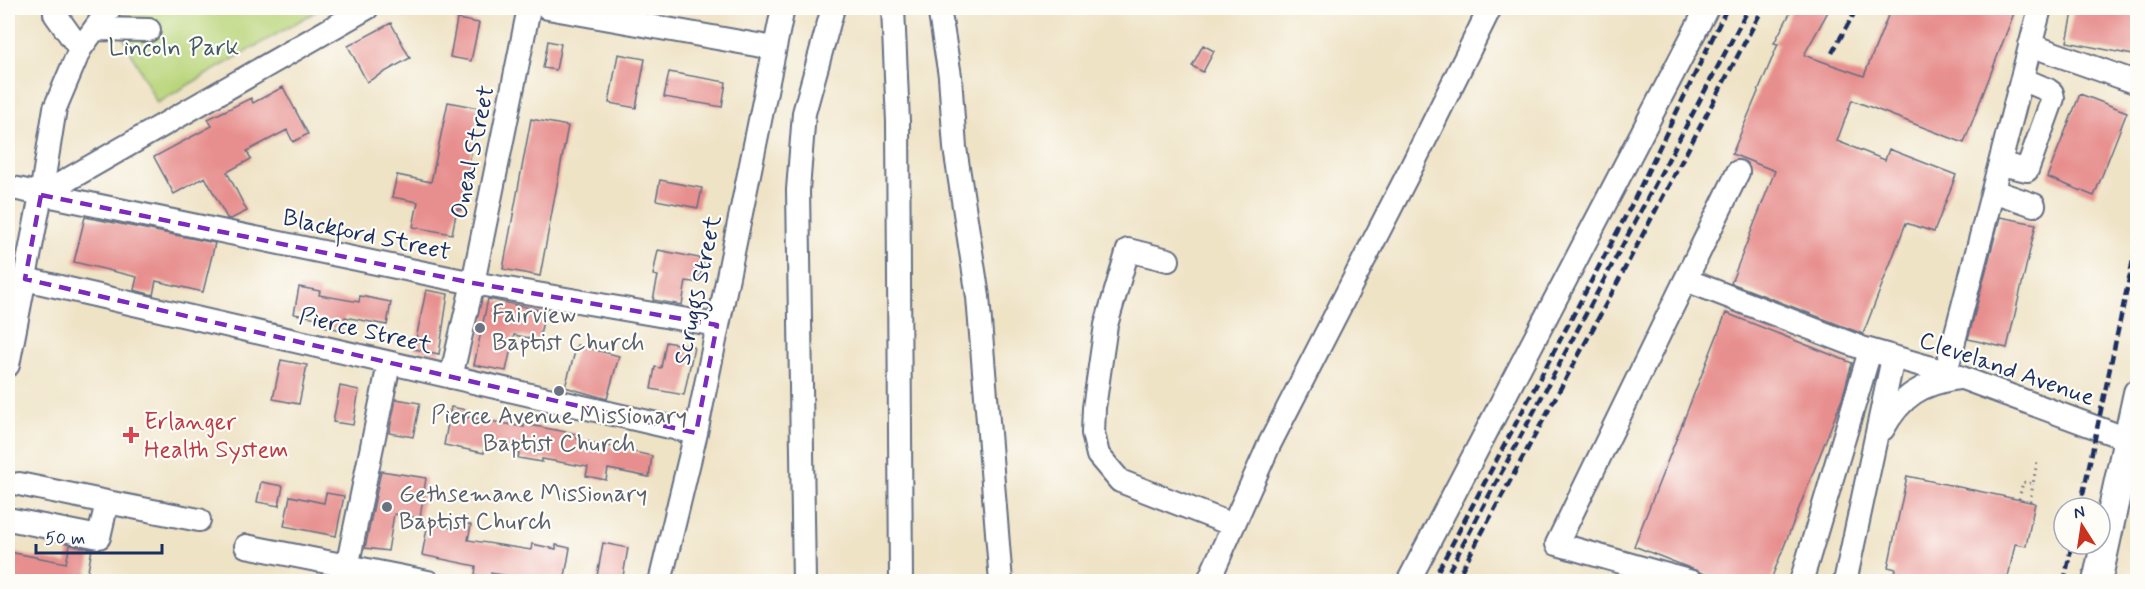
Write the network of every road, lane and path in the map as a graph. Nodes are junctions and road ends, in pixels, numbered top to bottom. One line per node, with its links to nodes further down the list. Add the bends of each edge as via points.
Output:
1 (55, 8): 17 (street, via 55,14)
2 (110, 8): 13 (street)
3 (367, 8): 24 (street)
4 (530, 8): 29 (street, Oneal Street)
5 (548, 8): 16 (street)
6 (783, 8): 16 (street, Scruggs Street)
7 (833, 8): 54 (street, via 804,113 798,190)
8 (893, 8): 55 (street, via 898,122)
9 (939, 8): 56 (street, via 978,297)
10 (1490, 8): 49 (street, via 1269,445)
11 (1707, 8): 58 (street)
12 (2040, 8): 15 (street)
13 (95, 29): 14 (street); 17 (street)
14 (149, 30)
15 (2030, 45): 18 (street); 19 (street)
16 (774, 48): 30 (street, Scruggs Street)
17 (81, 49): 24 (street, via 55,108)
18 (2022, 79): 20 (street); 20 (street, via 2048,90 2053,98 2026,170)
19 (2138, 83)
20 (2000, 164): 23 (street)
21 (1738, 172): 28 (street)
22 (8, 187): 24 (street, Blackford Street)
23 (1993, 191): 25 (street); 35 (street)
24 (41, 195): 27 (street); 29 (street, Blackford Street)
25 (2034, 205)
26 (1168, 260): 49 (street, via 1128,250 1106,325 1095,398 1093,433 1098,455 1120,481)
27 (25, 279): 33 (street, Pierce Street); 34 (street)
28 (1686, 280): 31 (street, Cleveland Avenue); 59 (street, via 1557,544)
29 (473, 283): 30 (street, Blackford Street); 36 (street, Oneal Street)
30 (717, 325): 38 (street, Scruggs Street)
31 (1870, 351): 32 (street, Cleveland Avenue); 60 (street)
32 (1893, 358): 35 (street, Cleveland Avenue); 40 (street)
33 (389, 364): 36 (street, Pierce Street); 51 (street)
34 (8, 365)
35 (1954, 375): 39 (street, Cleveland Avenue); 40 (street, via 1928,384 1892,412)
36 (451, 377): 38 (street, Pierce Street)
37 (2138, 393): 39 (main road)
38 (696, 433): 53 (street, Scruggs Street)
39 (2132, 441): 62 (main road)
40 (1871, 458): 61 (street)
41 (2037, 461): 43 (path)
42 (20, 484): 45 (street)
43 (2033, 484): 44 (path, via 2022,482); 46 (path)
44 (2019, 500)
45 (107, 502): 47 (street, via 99,537); 48 (street)
46 (2030, 502)
47 (8, 519)
48 (198, 520)
49 (1233, 525): 57 (street)
50 (246, 546): 51 (street)
51 (345, 574): 52 (street)
52 (428, 582)
53 (660, 582)
54 (804, 582)
55 (901, 582)
56 (1001, 582)
57 (1208, 582)
58 (1408, 582)
59 (1692, 582)
60 (1801, 582)
61 (1845, 582)
62 (2097, 582)

